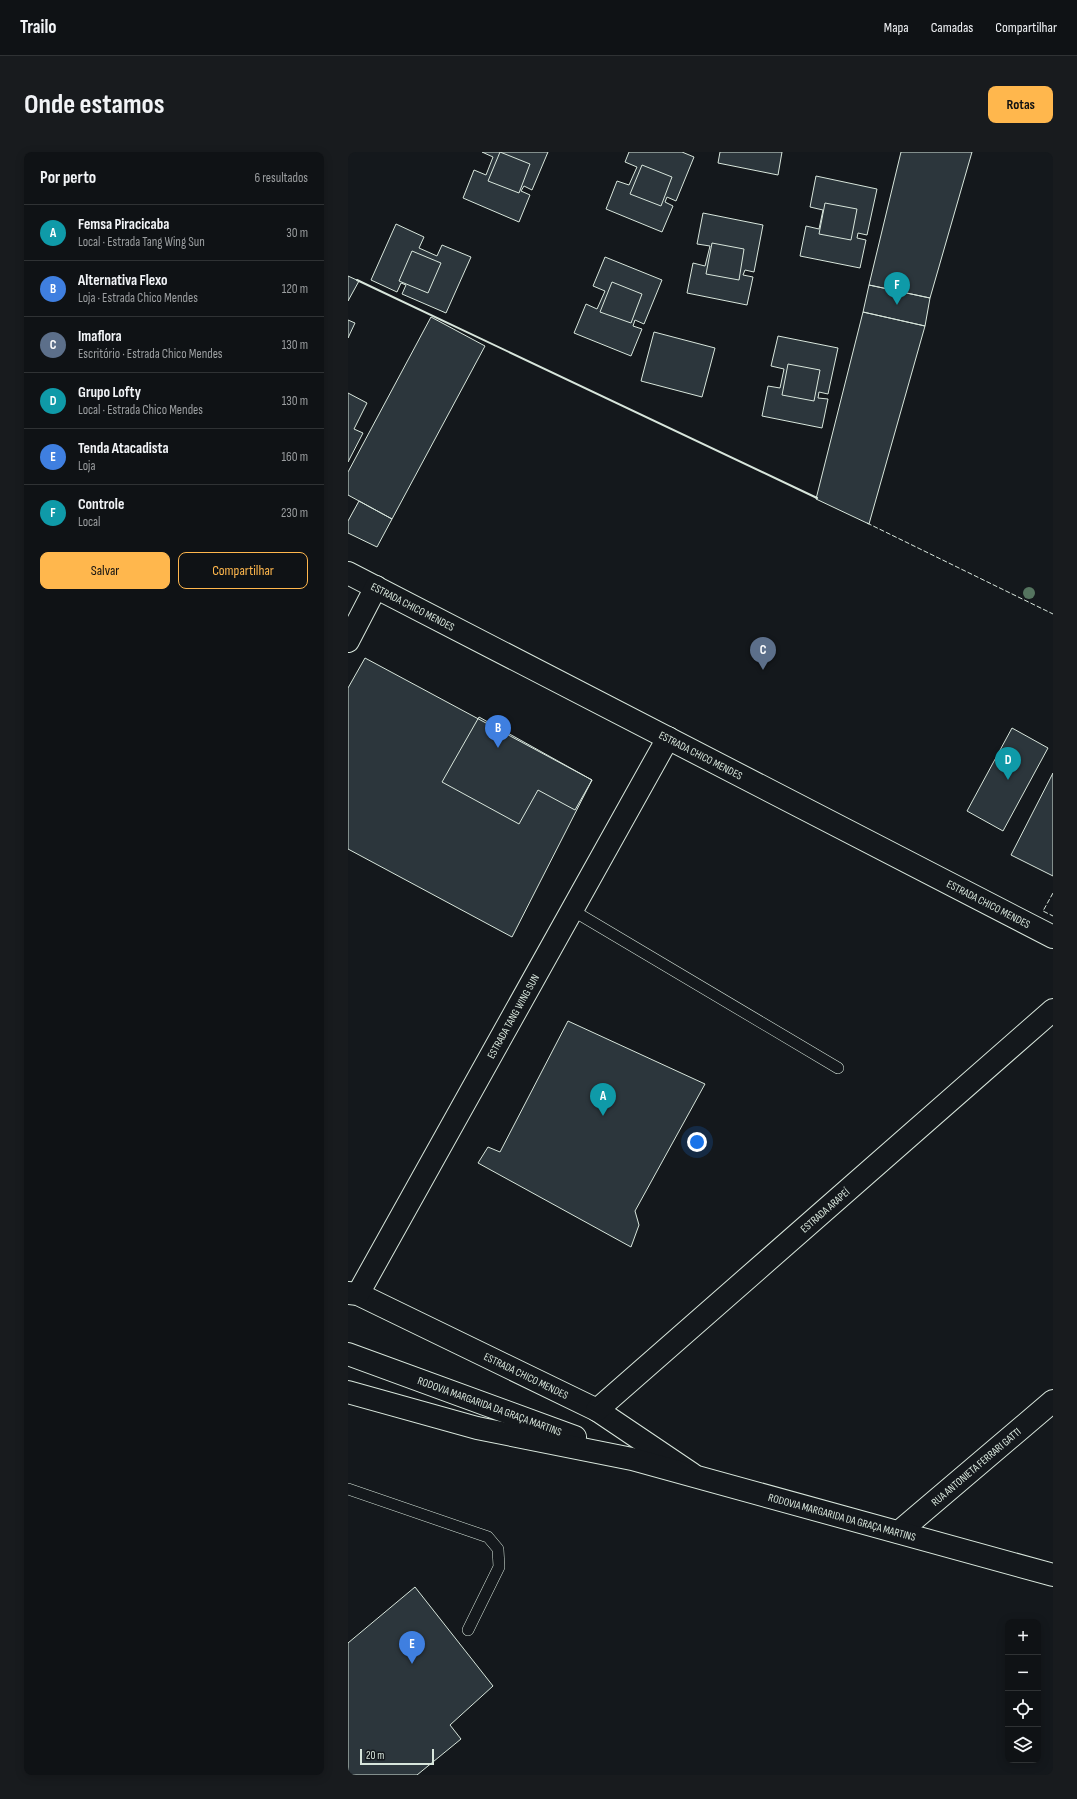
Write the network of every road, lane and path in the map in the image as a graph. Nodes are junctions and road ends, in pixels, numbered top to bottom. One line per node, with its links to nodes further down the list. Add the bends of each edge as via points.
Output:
1 (348, 573): 2 (street, ESTRADA CHICO MENDES)
2 (376, 587): 3 (street); 4 (street, ESTRADA CHICO MENDES)
3 (348, 641)
4 (668, 738): 5 (street, ESTRADA TANG WING SUN); 6 (street, ESTRADA CHICO MENDES)
5 (572, 910): 8 (lane); 9 (street, ESTRADA TANG WING SUN)
6 (1053, 937)
7 (1053, 1010): 13 (street, ESTRADA ARAPEÍ)
8 (838, 1068)
9 (353, 1293): 13 (street, ESTRADA CHICO MENDES)
10 (348, 1354): 14 (street, RODOVIA MARGARIDA DA GRAÇA MARTINS)
11 (348, 1392): 14 (street, RODOVIA MARGARIDA DA GRAÇA MARTINS, via 477,1428)
12 (1053, 1401): 17 (street, RUA ANTONIETA FERRARI GATTI)
13 (597, 1410): 15 (street, ESTRADA CHICO MENDES)
14 (632, 1459): 15 (street, RODOVIA MARGARIDA DA GRAÇA MARTINS)
15 (695, 1476): 17 (street, RODOVIA MARGARIDA DA GRAÇA MARTINS)
16 (348, 1489): 19 (lane, via 488,1537 498,1549 499,1567)
17 (899, 1532): 18 (street, RODOVIA MARGARIDA DA GRAÇA MARTINS)
18 (1053, 1575)
19 (468, 1630)

